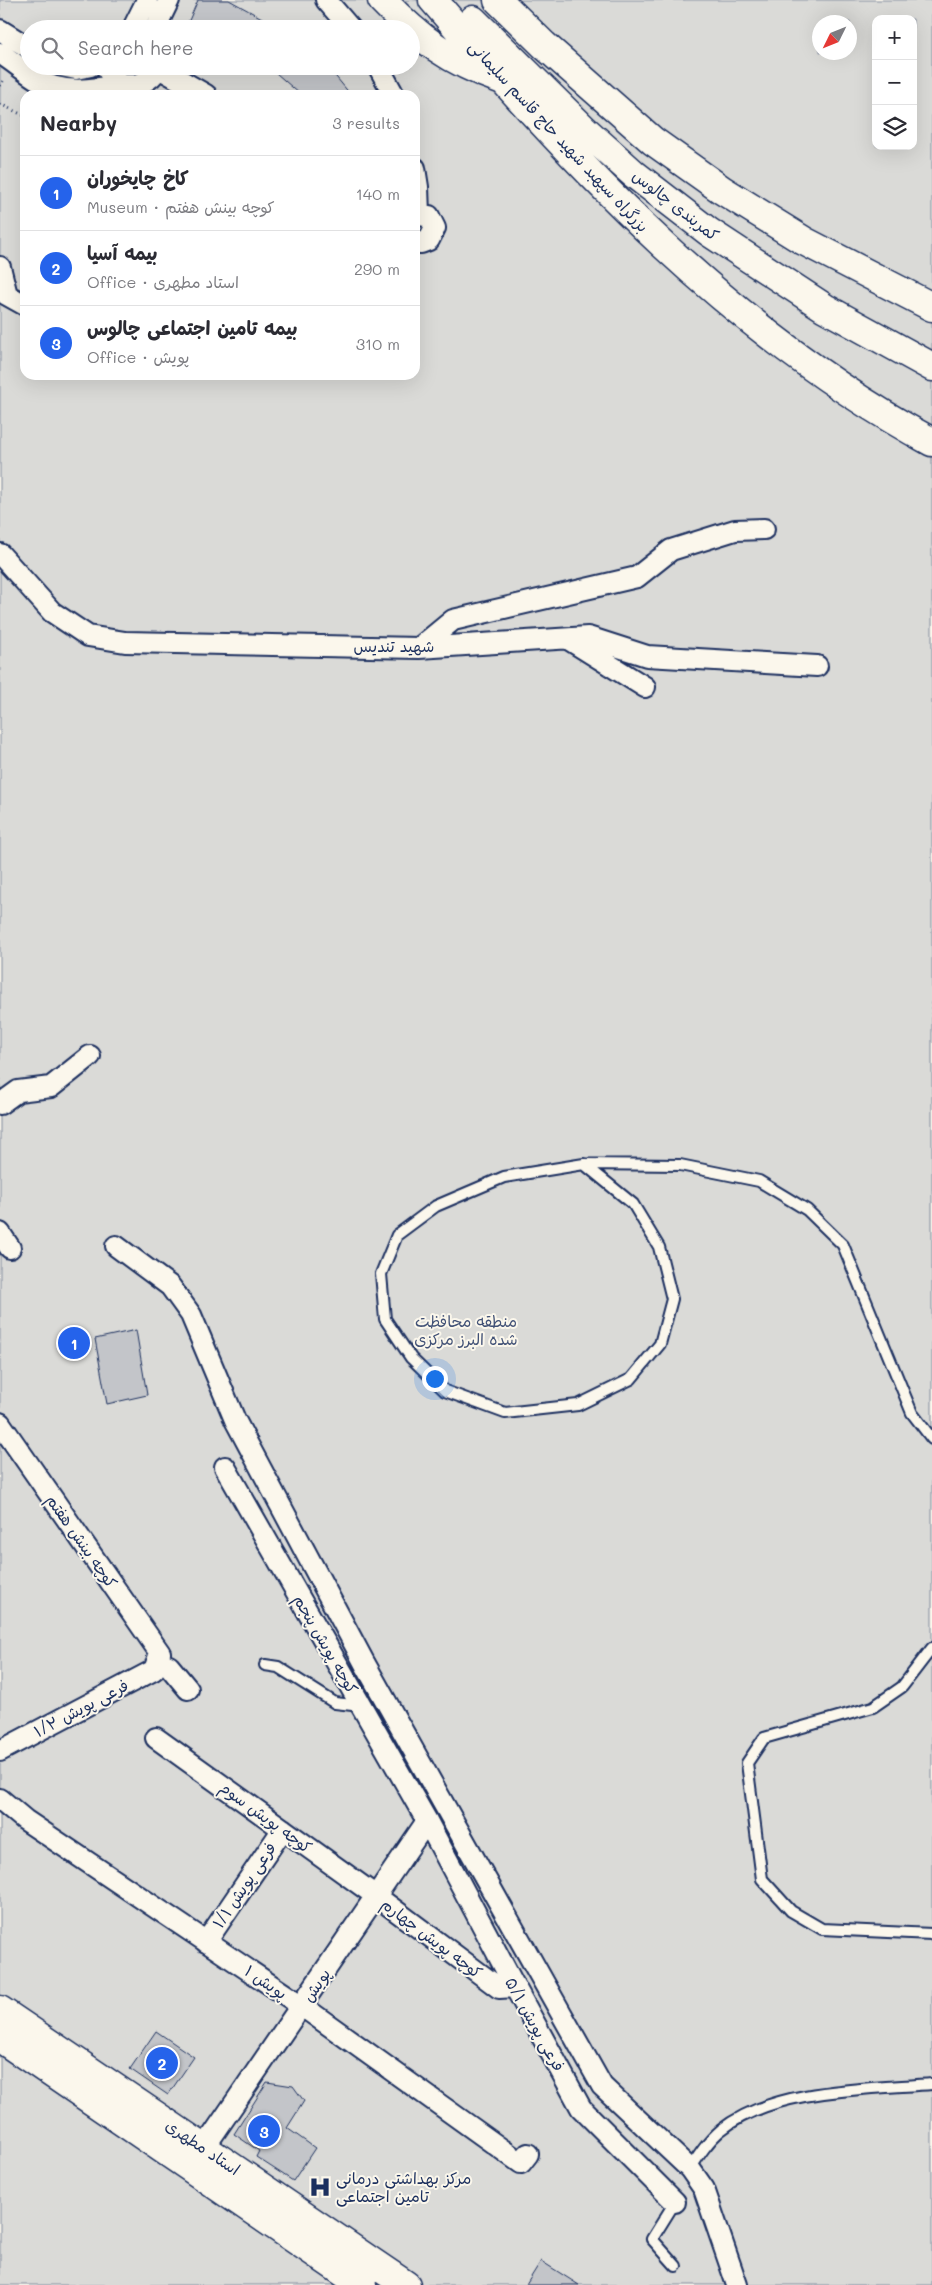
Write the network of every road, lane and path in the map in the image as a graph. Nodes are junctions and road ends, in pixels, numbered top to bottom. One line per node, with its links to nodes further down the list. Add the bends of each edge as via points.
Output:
1 (147, 0): 8 (street)
2 (169, 0): 9 (street)
3 (326, 0): 10 (street)
4 (382, 0): 11 (main road)
5 (433, 0): 22 (main road, بزرگراه سپهبد شهید حاج قاسم سلیمانی)
6 (453, 0): 28 (main road, کمربندی چالوس)
7 (498, 0): 35 (main road, via 544,46 653,141 804,241)
8 (137, 20)
9 (159, 20)
10 (344, 20)
11 (403, 20)
12 (0, 30): 14 (street)
13 (420, 36): 22 (main road, via 471,69)
14 (20, 42)
15 (0, 53): 16 (street)
16 (20, 67)
17 (31, 75): 24 (street, via 50,85)
18 (112, 75): 23 (street)
19 (155, 75): 23 (street, via 139,85)
20 (172, 75): 26 (street)
21 (383, 75): 27 (street)
22 (502, 79): 28 (main road); 37 (main road, بزرگراه سپهبد شهید حاج قاسم سلیمانی, via 655,238 760,329 824,377)
23 (122, 84): 25 (street)
24 (82, 90)
25 (82, 90)
26 (198, 90)
27 (391, 90)
28 (547, 93): 36 (main road, کمربندی چالوس, via 634,174 716,237 825,308)
29 (0, 104): 30 (path)
30 (20, 114)
31 (420, 214): 32 (street, via 429,216 436,228 433,237)
32 (420, 243)
33 (0, 267): 34 (street, via 7,295)
34 (20, 302)
35 (932, 307)
36 (932, 367)
37 (932, 442)
38 (764, 530): 41 (street, via 735,530 670,550 636,577 453,620)
39 (0, 554): 41 (street, شهید تندیس, via 52,612 88,636 125,642)
40 (568, 639): 41 (street, شهید تندیس); 42 (street, شهید تندیس, via 588,637 647,656); 43 (street)
41 (419, 648)
42 (817, 666)
43 (645, 687)
44 (90, 1056): 45 (street, via 51,1087 18,1091)
45 (0, 1104)
46 (584, 1164): 46 (lane, via 504,1177 436,1206 397,1235 381,1274 385,1319 411,1358 446,1391 505,1413 578,1405 631,1379 660,1344 672,1299 659,1247 632,1204); 49 (lane, via 680,1164 759,1181 807,1210 843,1245 912,1413)
47 (116, 1246): 71 (street, via 170,1286 192,1315 240,1429 370,1672 602,2086)
48 (0, 1423): 52 (street, کوچه بینش هفتم, via 160,1653)
49 (932, 1440)
50 (225, 1468): 55 (street, کوچه پویش پنجم)
51 (932, 1648): 62 (lane, via 902,1687 873,1707 764,1738 747,1763 762,1879 791,1911 822,1929)
52 (157, 1661): 54 (street, via 169,1666); 57 (street, فرعی پویش ۱/۲, via 154,1670)
53 (265, 1665): 55 (lane, via 278,1666 336,1703)
54 (188, 1689)
55 (362, 1707): 59 (street, کوچه پویش پنجم)
56 (156, 1738): 60 (street, کوچه پویش سوم)
57 (0, 1751)
58 (0, 1799): 63 (street, پویش ۱, via 25,1820)
59 (427, 1821): 61 (street, پویش); 64 (street, فرعی پویش ۵/۱)
60 (283, 1829): 61 (street, کوچه پویش سوم); 63 (street, فرعی پویش ۱/۱)
61 (376, 1896): 64 (street, کوچه پویش چهارم, via 499,1988); 65 (street, پویش)
62 (932, 1934)
63 (206, 1942): 65 (street, پویش ۱)
64 (514, 1987): 72 (street, فرعی پویش ۵/۱, via 581,2108)
65 (302, 2006): 69 (street, پویش); 70 (street, پویش ۱, via 521,2163)
66 (0, 2010): 69 (main road, استاد مطهری)
67 (0, 2038): 74 (main road, استاد مطهری)
68 (932, 2084): 71 (lane, via 817,2094 764,2107 721,2130 705,2145)
69 (204, 2148): 75 (main road, استاد مطهری)
70 (528, 2154)
71 (690, 2169): 76 (street, via 704,2189)
72 (675, 2202): 73 (lane, via 652,2239)
73 (676, 2266)
74 (362, 2285)
75 (406, 2285)
76 (737, 2285)

